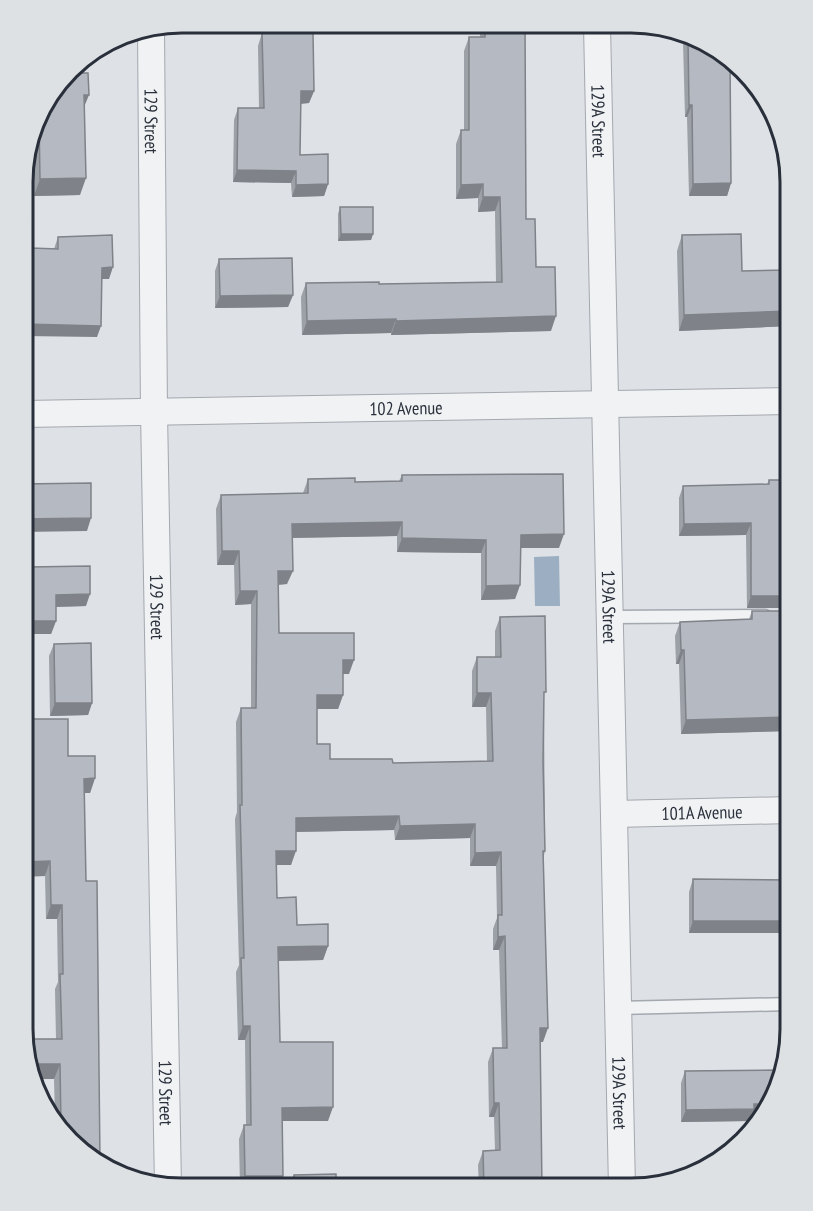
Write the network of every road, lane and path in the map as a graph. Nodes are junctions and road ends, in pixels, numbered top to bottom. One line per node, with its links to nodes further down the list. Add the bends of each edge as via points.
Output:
1 (597, 33): 4 (street, 129A Street)
2 (151, 37): 5 (street, 129 Street)
3 (780, 401): 4 (street, 102 Avenue)
4 (606, 403): 5 (street, 102 Avenue); 8 (street, 129A Street)
5 (154, 412): 6 (street, 102 Avenue); 13 (street, 129 Street)
6 (33, 414)
7 (779, 616): 8 (lane)
8 (610, 617): 10 (street, 129A Street)
9 (780, 810): 10 (street, 101A Avenue)
10 (614, 813): 12 (street, 129A Street)
11 (780, 1004): 12 (lane)
12 (618, 1008): 14 (street, 129A Street)
13 (168, 1177)
14 (622, 1178)

